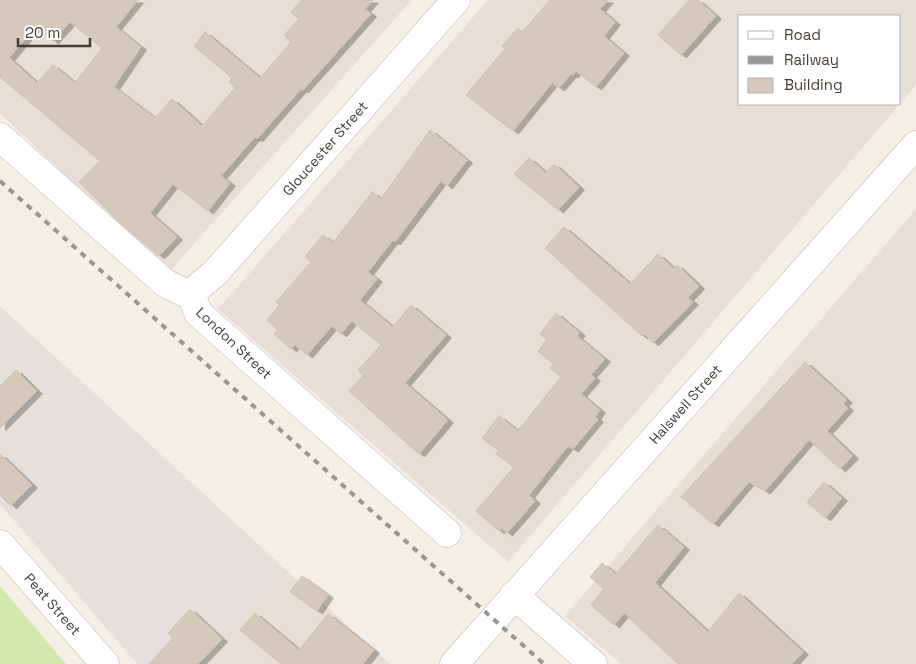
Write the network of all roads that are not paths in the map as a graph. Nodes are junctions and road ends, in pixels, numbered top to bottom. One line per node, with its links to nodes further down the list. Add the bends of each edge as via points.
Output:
1 (456, 0): 4 (street, Gloucester Street, via 215,273)
2 (0, 137): 4 (street, London Street, via 165,283 183,292)
3 (916, 145): 7 (street, Halswell Street)
4 (191, 292): 5 (street, London Street, via 198,312)
5 (447, 533)
6 (0, 544): 8 (street, Peat Street)
7 (514, 594): 9 (street, Halswell Street); 10 (street)
8 (105, 664)
9 (454, 664)
10 (593, 664)

